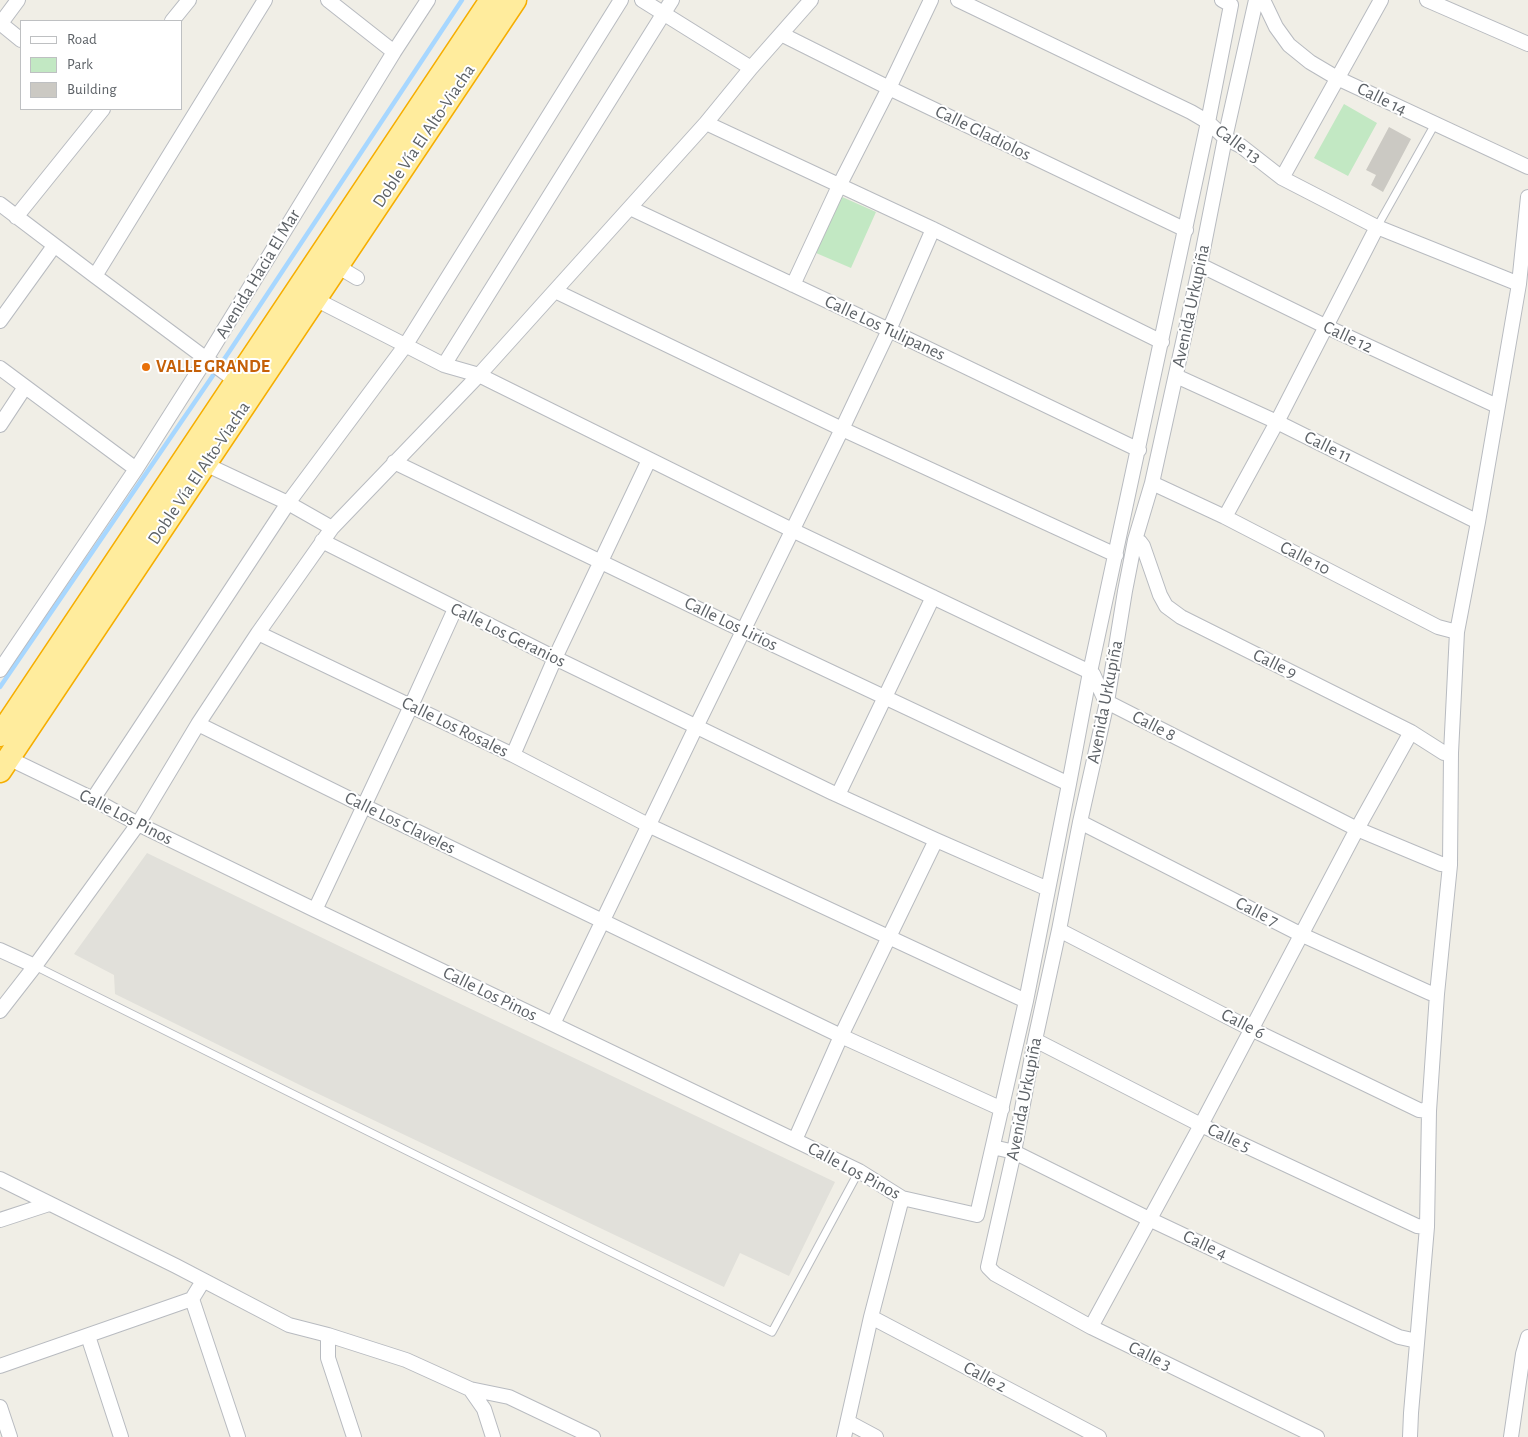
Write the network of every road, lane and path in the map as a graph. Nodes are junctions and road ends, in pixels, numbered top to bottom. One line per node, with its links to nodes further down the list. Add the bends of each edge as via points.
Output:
1 (18, 0): 21 (street)
2 (189, 0): 20 (street)
3 (265, 0): 47 (street)
4 (328, 0): 25 (street)
5 (428, 0): 25 (street, Avenida Hacia El Mar)
6 (491, 0): 63 (highway, Doble Vía El Alto-Viacha)
7 (515, 0): 46 (highway, Doble Vía El Alto-Viacha)
8 (622, 0): 57 (street)
9 (642, 0): 19 (street)
10 (672, 0): 19 (street)
11 (811, 0): 22 (street)
12 (930, 0): 28 (street)
13 (958, 0): 30 (street, Calle 13)
14 (1256, 0): 33 (street, Avenida Urkupiña)
15 (1262, 0): 27 (street, Calle 14, via 1289,45)
16 (1381, 0): 27 (street)
17 (1427, 0): 24 (street)
18 (1226, 2): 30 (street)
19 (663, 14): 26 (street); 59 (street)
20 (173, 20)
21 (0, 23): 23 (street)
22 (781, 34): 26 (street); 28 (street, Calle Gladiolos)
23 (20, 39)
24 (1528, 44)
25 (394, 52): 58 (street, Avenida Hacia El Mar)
26 (751, 68): 31 (street)
27 (1337, 78): 32 (street, Calle 14); 35 (street)
28 (889, 88): 36 (street); 43 (street, Calle Gladiolos)
29 (102, 110): 40 (street)
30 (1208, 122): 33 (street, Calle 13); 43 (street)
31 (706, 124): 36 (street); 39 (street)
32 (1435, 124): 34 (street, Calle 14); 41 (lane)
33 (1225, 138): 35 (street, Calle 13, via 1241,146); 45 (street, Avenida Urkupiña)
34 (1528, 167)
35 (1282, 178): 41 (street, Calle 13)
36 (839, 186): 42 (street); 50 (street)
37 (1528, 197): 49 (street)
38 (0, 204): 40 (street)
39 (630, 208): 50 (street, Calle Los Tulipanes); 51 (street)
40 (16, 217): 44 (street)
41 (1378, 226): 49 (street, Calle 13); 54 (street)
42 (933, 230): 55 (street); 56 (street)
43 (1186, 230): 56 (street)
44 (54, 246): 47 (street); 53 (street)
45 (1200, 265): 54 (street, Calle 12); 62 (street, Avenida Urkupiña)
46 (337, 266): 48 (street); 52 (highway, Doble Vía El Alto-Viacha)
47 (94, 276): 58 (street)
48 (357, 278)
49 (1519, 284): 65 (street)
50 (792, 285): 55 (street, Calle Los Tulipanes)
51 (555, 291): 61 (street); 68 (street)
52 (315, 299): 57 (street); 72 (highway, Doble Vía El Alto-Viacha)
53 (0, 321)
54 (1327, 327): 65 (street, Calle 12); 66 (street)
55 (890, 330): 68 (street); 69 (street, Calle Los Tulipanes)
56 (1162, 342): 69 (street)
57 (405, 346): 59 (street); 75 (street)
58 (210, 362): 63 (street); 73 (street, Avenida Hacia El Mar)
59 (444, 365): 61 (street)
60 (0, 368): 64 (street)
61 (479, 375): 70 (street); 71 (street)
62 (1176, 376): 66 (street, Calle 11); 74 (street, Avenida Urkupiña)
63 (232, 378): 98 (highway, Doble Vía El Alto-Viacha)
64 (25, 387): 67 (street); 73 (street)
65 (1497, 406): 77 (street)
66 (1277, 422): 76 (street); 77 (street, Calle 11)
67 (0, 425)
68 (842, 429): 79 (street); 82 (street)
69 (1138, 450): 82 (street)
70 (649, 460): 79 (street); 83 (street)
71 (394, 462): 78 (street); 83 (street, Calle Los Lirios)
72 (205, 464): 75 (street); 101 (highway, Doble Vía El Alto-Viacha)
73 (136, 469): 90 (street, Avenida Hacia El Mar)
74 (1152, 482): 76 (street, Calle 10); 80 (street, Avenida Urkupiña)
75 (288, 503): 78 (street); 104 (street)
76 (1225, 517): 88 (street, Calle 10, via 1438,627)
77 (1478, 522): 88 (street)
78 (332, 528): 81 (street)
79 (792, 530): 84 (street); 86 (street)
80 (1135, 540): 93 (street, Avenida Urkupiña); 97 (street, Calle 9, via 1143,546 1160,596 1166,606 1181,617)
81 (322, 541): 85 (street, Calle Los Geranios); 87 (street)
82 (1116, 555): 91 (street)
83 (600, 561): 86 (street, Calle Los Lirios); 89 (street)
84 (933, 597): 91 (street); 92 (street)
85 (455, 609): 89 (street, Calle Los Geranios); 94 (street)
86 (742, 630): 92 (street, Calle Los Lirios); 96 (street)
87 (258, 632): 94 (street, Calle Los Rosales); 95 (street)
88 (1457, 632): 99 (street)
89 (555, 658): 96 (street, Calle Los Geranios); 100 (street)
90 (0, 670)
91 (1090, 672): 93 (street); 102 (street)
92 (884, 697): 102 (street, Calle Los Lirios); 103 (street)
93 (1108, 702): 106 (street, Avenida Urkupiña); 109 (street, Calle 8)
94 (411, 706): 100 (street, Calle Los Rosales); 105 (street)
95 (198, 724): 105 (street, Calle Los Claveles); 107 (street)
96 (696, 727): 103 (street, Calle Los Geranios); 108 (street)
97 (1411, 732): 99 (street, Calle 9); 109 (street)
98 (0, 735)
99 (1451, 753): 111 (street)
100 (513, 755): 108 (street, Calle Los Rosales)
101 (4, 765): 104 (street, Calle Los Pinos)
102 (1069, 784): 112 (street)
103 (838, 795): 110 (street, Calle Los Geranios)
104 (93, 799): 107 (street, Calle Los Pinos)
105 (364, 806): 113 (street); 114 (street, Calle Los Claveles)
106 (1080, 822): 115 (street, Avenida Urkupiña); 116 (street, Calle 7)
107 (138, 824): 113 (street, Calle Los Pinos); 119 (street)
108 (650, 826): 114 (street); 117 (street, Calle Los Rosales)
109 (1356, 829): 111 (street, Calle 8); 116 (street)
110 (936, 840): 112 (street, Calle Los Geranios); 117 (street)
111 (1450, 865): 120 (street)
112 (1048, 889): 121 (street)
113 (315, 910): 123 (street, Calle Los Pinos)
114 (602, 921): 123 (street); 125 (street, Calle Los Claveles)
115 (1059, 930): 124 (street, Calle 6); 126 (street, Avenida Urkupiña)
116 (1300, 934): 120 (street, Calle 7); 124 (street)
117 (889, 937): 121 (street, Calle Los Rosales); 125 (street)
118 (0, 950): 119 (street)
119 (35, 966): 122 (street); 133 (lane, via 772,1332)
120 (1437, 994): 128 (street)
121 (1026, 1001): 127 (street)
122 (0, 1011)
123 (553, 1024): 130 (street, Calle Los Pinos)
124 (1251, 1029): 128 (street, Calle 6, via 1419,1110); 129 (street)
125 (841, 1036): 127 (street, Calle Los Claveles); 130 (street)
126 (1035, 1040): 129 (street, Calle 5); 132 (street, Avenida Urkupiña)
127 (1002, 1109): 131 (street)
128 (1429, 1111): 139 (street)
129 (1201, 1125): 137 (street); 139 (street, Calle 5, via 1417,1226)
130 (795, 1140): 133 (street, Calle Los Pinos)
131 (993, 1146): 132 (street, Calle 4); 135 (street, Calle Los Pinos, via 977,1215)
132 (1014, 1152): 137 (street, Calle 4); 140 (street, Avenida Urkupiña)
133 (859, 1171): 135 (street, Calle Los Pinos)
134 (0, 1179): 136 (street)
135 (902, 1198): 143 (street)
136 (49, 1204): 138 (street); 141 (street)
137 (1149, 1219): 144 (street); 148 (street, Calle 4, via 1399,1337)
138 (0, 1220)
139 (1427, 1227): 148 (street)
140 (988, 1267): 144 (street, Calle 3, via 995,1274)
141 (203, 1281): 142 (street); 145 (street, via 289,1325)
142 (192, 1299): 146 (street); 155 (street)
143 (871, 1317): 152 (street); 161 (street, Calle 2)
144 (1091, 1327): 162 (street, Calle 3)
145 (328, 1335): 150 (street, via 406,1360); 156 (street, via 328,1358)
146 (88, 1336): 149 (street); 154 (street)
147 (1528, 1337): 164 (street)
148 (1417, 1341): 163 (street)
149 (0, 1366)
150 (470, 1389): 157 (street, via 484,1409); 158 (street, via 509,1398)
151 (0, 1407): 153 (street)
152 (848, 1422): 159 (street); 160 (street)
153 (10, 1437)
154 (121, 1437)
155 (238, 1437)
156 (354, 1437)
157 (493, 1437)
158 (593, 1437)
159 (844, 1437)
160 (876, 1437)
161 (1099, 1437)
162 (1317, 1437)
163 (1410, 1437)
164 (1511, 1437)

